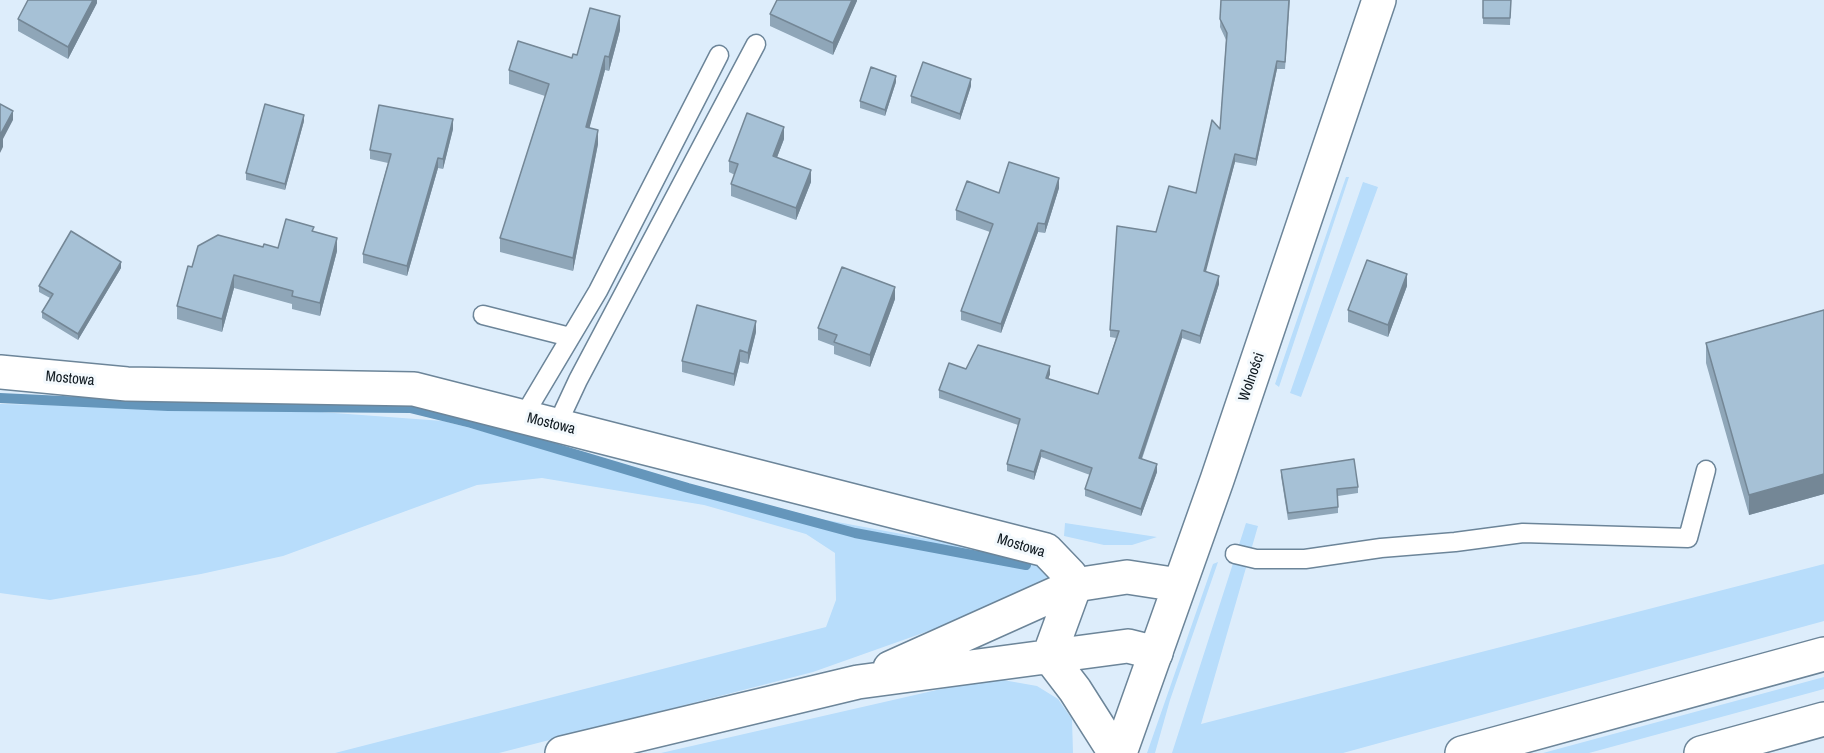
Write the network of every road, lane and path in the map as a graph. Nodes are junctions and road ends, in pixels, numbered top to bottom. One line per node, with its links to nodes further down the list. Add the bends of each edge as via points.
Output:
1 (1379, 0): 12 (street, Wolności)
2 (756, 44): 8 (lane)
3 (719, 55): 5 (lane, via 598,291)
4 (483, 315): 5 (lane)
5 (570, 337): 7 (lane)
6 (0, 372): 7 (street, Mostowa, via 128,384 414,389)
7 (523, 417): 8 (street, Mostowa)
8 (557, 425): 11 (street, Mostowa, via 1046,550)
9 (1706, 470): 10 (lane, via 1688,538 1523,533 1305,559 1256,559)
10 (1235, 554)
11 (1075, 585): 12 (street, via 1127,577); 15 (street); 16 (street)
12 (1179, 585): 13 (street, Wolności)
13 (1156, 653): 15 (street, via 1128,645); 20 (street, Wolności)
14 (1824, 654): 21 (street)
15 (1049, 656): 16 (street); 19 (street)
16 (858, 682): 18 (street)
17 (1824, 720): 22 (street)
18 (562, 753)
19 (1115, 753)
20 (1120, 753)
21 (1462, 753)
22 (1701, 753)

